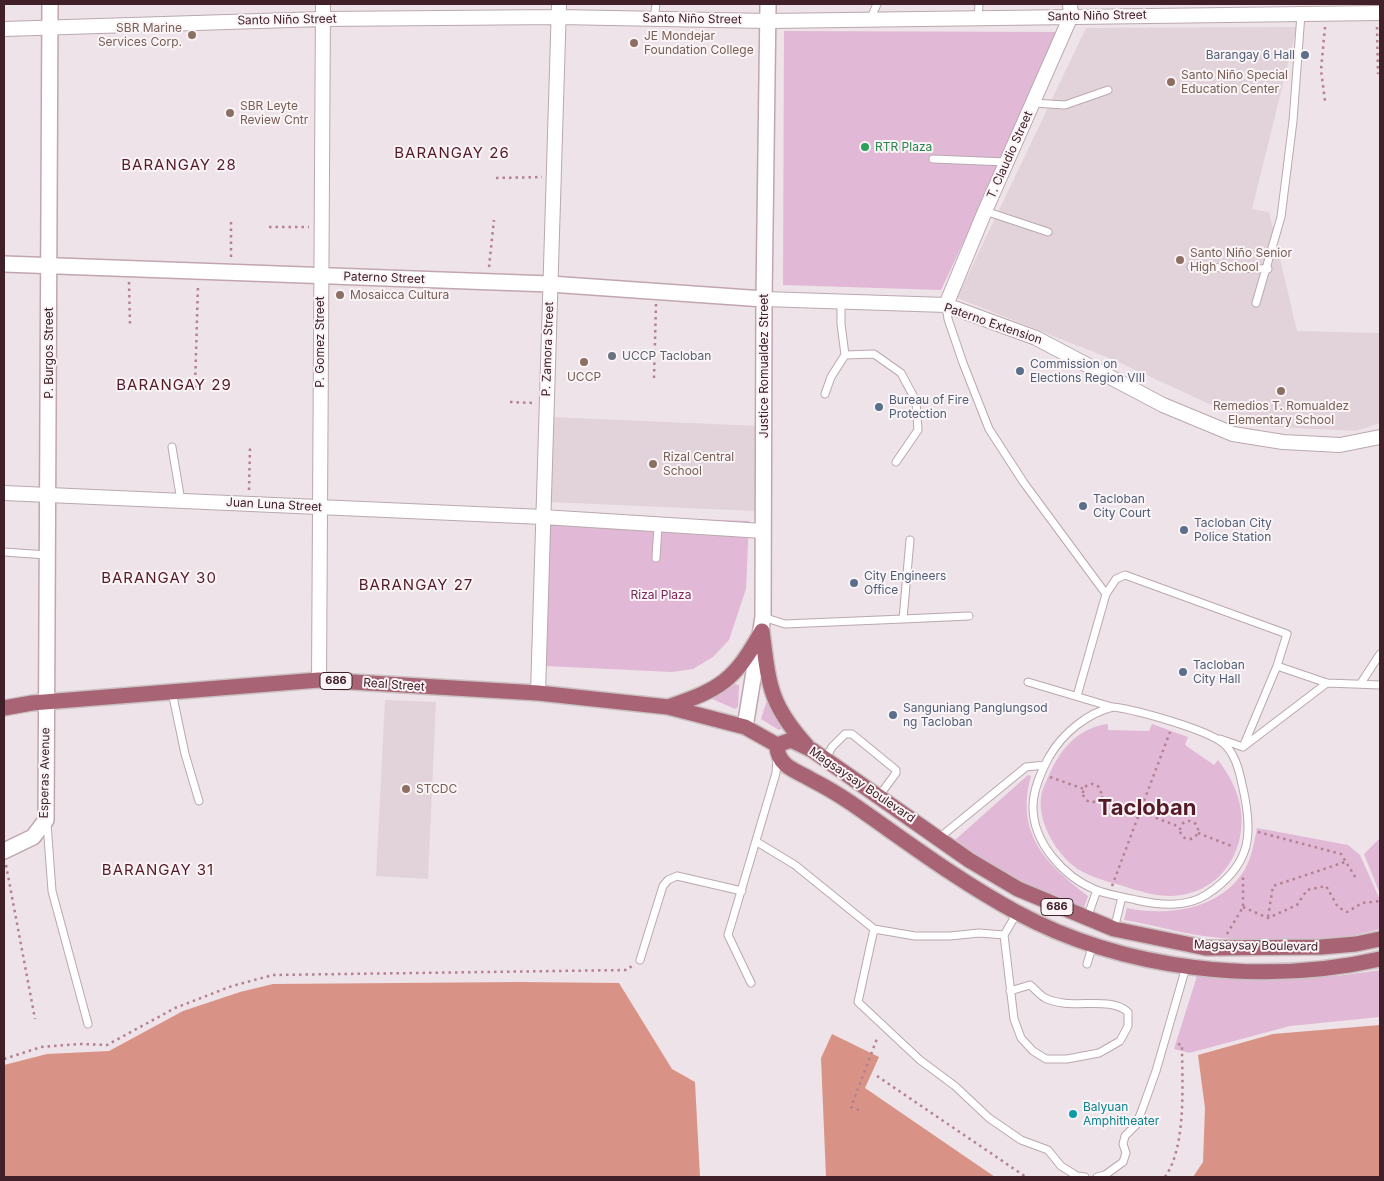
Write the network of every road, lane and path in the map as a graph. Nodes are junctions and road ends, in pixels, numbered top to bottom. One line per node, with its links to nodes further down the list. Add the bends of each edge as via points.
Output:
1 (50, 4): 16 (main road, P. Burgos Street)
2 (323, 4): 13 (street, P. Gomez Street)
3 (656, 4): 14 (lane)
4 (768, 4): 15 (main road, Justice Romualdez Street)
5 (877, 4): 12 (lane)
6 (559, 10): 13 (street, Santo Niño Street); 14 (street, Santo Niño Street); 24 (street, P. Zamora Street)
7 (979, 10): 8 (street, Santo Niño Street); 12 (street, Santo Niño Street)
8 (1071, 10): 10 (street, Santo Niño Street); 21 (street, T. Claudio Street)
9 (1379, 13): 11 (street, Santo Niño Street); 18 (path)
10 (1301, 14): 11 (street, Santo Niño Street); 36 (lane, via 1293,121 1281,217)
11 (1326, 14): 20 (path, via 1322,70)
12 (871, 18): 15 (street, Santo Niño Street)
13 (323, 19): 16 (street, Santo Niño Street); 30 (street, P. Gomez Street)
14 (654, 19): 15 (street, Santo Niño Street)
15 (768, 21): 43 (main road, Justice Romualdez Street)
16 (51, 27): 17 (street, Santo Niño Street); 33 (main road, P. Burgos Street)
17 (4, 28)
18 (1378, 74)
19 (1108, 90): 21 (lane, via 1064,105)
20 (1325, 101)
21 (1034, 103): 23 (street, T. Claudio Street)
22 (933, 159): 23 (lane)
23 (1007, 162): 26 (street, T. Claudio Street)
24 (553, 177): 25 (path); 41 (street, P. Zamora Street)
25 (496, 178)
26 (985, 211): 31 (lane); 46 (street, T. Claudio Street)
27 (494, 220): 40 (path)
28 (231, 222): 38 (path)
29 (269, 227): 30 (path)
30 (320, 228): 39 (street, P. Gomez Street)
31 (1048, 232)
32 (4, 264): 33 (main road, Paterno Street)
33 (49, 265): 35 (main road, Paterno Street); 59 (main road, P. Burgos Street)
34 (1192, 267): 36 (lane)
35 (129, 268): 37 (main road, Paterno Street); 47 (path)
36 (1268, 269): 45 (lane)
37 (198, 271): 38 (main road, Paterno Street); 50 (path)
38 (232, 272): 39 (main road, Paterno Street)
39 (320, 276): 40 (main road, Paterno Street); 62 (street, P. Gomez Street)
40 (489, 281): 41 (main road, Paterno Street)
41 (550, 284): 42 (main road, Paterno Street); 53 (street, P. Zamora Street)
42 (657, 290): 43 (main road, Paterno Street); 49 (path)
43 (764, 299): 44 (street, Paterno Extension); 65 (main road, Justice Romualdez Street)
44 (841, 302): 46 (street, Paterno Extension); 48 (lane)
45 (1256, 303)
46 (946, 305): 54 (street, Paterno Extension, via 1036,338 1163,405 1233,434 1283,442 1340,445); 70 (lane, via 954,336 989,430)
47 (130, 326)
48 (845, 355): 51 (lane); 57 (lane, via 874,354 901,373 916,401 918,430)
49 (654, 378)
50 (195, 388)
51 (824, 394)
52 (510, 402): 53 (path)
53 (547, 404): 63 (street, P. Zamora Street)
54 (1380, 437)
55 (172, 447): 60 (lane)
56 (250, 448): 61 (path)
57 (896, 462)
58 (4, 493): 59 (street, Juan Luna Street)
59 (48, 494): 60 (street, Juan Luna Street); 68 (main road, P. Burgos Street)
60 (181, 501): 61 (street, Juan Luna Street)
61 (248, 504): 62 (street, Juan Luna Street)
62 (319, 507): 63 (street, Juan Luna Street); 76 (street, P. Gomez Street)
63 (543, 517): 64 (street, Juan Luna Street); 82 (street, P. Zamora Street)
64 (658, 526): 65 (street, Juan Luna Street); 69 (lane)
65 (763, 531): 73 (main road, Justice Romualdez Street)
66 (910, 540): 72 (lane)
67 (4, 552): 68 (lane)
68 (47, 555): 84 (main road, P. Burgos Street)
69 (656, 558)
70 (1106, 594): 75 (lane, via 1116,579 1125,575 1284,633 1287,638); 83 (lane)
71 (969, 616): 72 (lane)
72 (903, 618): 73 (lane)
73 (763, 624): 85 (main road, via 746,660 720,686); 89 (main road, Justice Romualdez Street); 93 (main road, via 769,686 790,727)
74 (1380, 654): 79 (lane)
75 (1277, 666): 78 (lane); 92 (lane)
76 (319, 680): 81 (main road, Real Street / 686); 82 (main road, Real Street / 686)
77 (1028, 682): 83 (lane)
78 (1327, 683): 79 (lane); 92 (lane)
79 (1361, 683): 80 (lane)
80 (1380, 685)
81 (172, 691): 84 (main road, Real Street / 686); 100 (lane)
82 (538, 693): 85 (main road, Real Street / 686)
83 (1077, 696): 86 (lane)
84 (46, 702): 87 (main road, Real Street / 686); 103 (main road, Esperas Avenue)
85 (668, 707): 89 (main road, Real Street / 686)
86 (1113, 707): 88 (lane); 95 (lane, via 1100,710 1072,729 1058,743)
87 (4, 708)
88 (1173, 723): 90 (lane); 101 (path)
89 (745, 726): 91 (main road, Real Street / 686)
90 (1211, 736): 92 (lane); 105 (lane, via 1224,744 1236,762 1248,806)
91 (777, 745): 93 (main road, Magsaysay Boulevard / 686, via 791,740); 102 (main road, Magsaysay Boulevard / 686, via 780,758 788,767 832,790); 108 (lane, via 776,773)
92 (1243, 747)
93 (809, 749): 94 (main road, Magsaysay Boulevard / 686)
94 (826, 758): 98 (main road, Magsaysay Boulevard / 686); 98 (lane, via 845,734 852,734 896,770)
95 (1045, 765): 96 (lane); 107 (lane, via 1026,767)
96 (1041, 773): 97 (path); 113 (lane, via 1033,808 1042,839 1056,862)
97 (1084, 789): 99 (path, via 1094,784 1101,790); 99 (path, via 1084,798 1089,802 1095,803)
98 (879, 796): 102 (main road); 107 (main road, Magsaysay Boulevard / 686)
99 (1101, 796): 101 (path)
100 (199, 801)
101 (1140, 812): 104 (path); 115 (path)
102 (866, 814): 120 (main road, Magsaysay Boulevard / 686, via 958,879)
103 (46, 820): 110 (main road, Esperas Avenue, via 33,837); 137 (lane, via 52,891)
104 (1180, 827): 106 (path, via 1185,838 1192,839); 106 (path, via 1191,820 1196,824)
105 (1250, 830): 109 (lane); 111 (path, via 1341,854)
106 (1198, 833): 109 (path)
107 (939, 838): 116 (main road, Magsaysay Boulevard / 686)
108 (757, 842): 114 (lane); 123 (lane, via 795,865)
109 (1244, 851): 117 (lane, via 1233,873 1202,897 1167,905); 119 (path)
110 (5, 858): 136 (path)
111 (1345, 862): 112 (path); 121 (path, via 1273,886)
112 (1357, 880)
113 (1097, 890): 115 (lane); 122 (lane)
114 (742, 891): 131 (lane, via 677,876 668,880 663,886); 134 (lane, via 728,935)
115 (1109, 893): 117 (lane)
116 (1027, 894): 120 (main road); 122 (main road, Magsaysay Boulevard / 686)
117 (1122, 897): 124 (lane)
118 (1380, 901): 121 (path, via 1362,902 1347,912 1338,907 1326,886 1307,890 1297,905)
119 (1243, 907): 121 (path); 126 (path)
120 (1017, 913): 125 (lane); 128 (main road, Magsaysay Boulevard / 686)
121 (1268, 918)
122 (1086, 919): 124 (main road, Magsaysay Boulevard / 686); 128 (main road)
123 (874, 929): 125 (lane, via 915,936); 138 (lane, via 858,1002)
124 (1114, 929): 127 (main road, Magsaysay Boulevard / 686, via 1206,948 1283,949 1356,944); 129 (main road)
125 (1004, 935): 135 (lane)
126 (1226, 935)
127 (1380, 939)
128 (1087, 942): 129 (main road, Magsaysay Boulevard / 686); 132 (lane)
129 (1109, 949): 133 (main road, Magsaysay Boulevard / 686)
130 (1380, 959): 133 (main road, Magsaysay Boulevard / 686, via 1285,970)
131 (640, 960): 140 (path, via 627,970 273,976 232,986 174,1008 107,1045 41,1047)
132 (1087, 964)
133 (1186, 967): 145 (lane, via 1142,1110 1136,1125 1125,1136 1123,1162)
134 (751, 983)
135 (1010, 991): 135 (lane, via 1021,1038 1046,1059 1099,1053 1120,1041 1128,1026 1128,1012 1113,1003 1072,1004 1046,998 1030,985)
136 (35, 1019)
137 (88, 1024)
138 (882, 1025): 142 (path, via 851,1107); 144 (lane, via 989,1118 1021,1140 1048,1150 1061,1166)
139 (1182, 1045): 146 (path, via 1180,1124 1172,1167)
140 (4, 1059)
141 (877, 1076): 143 (path)
142 (858, 1110)
143 (1026, 1177)
144 (1085, 1177)
145 (1097, 1177)
146 (1165, 1177)

